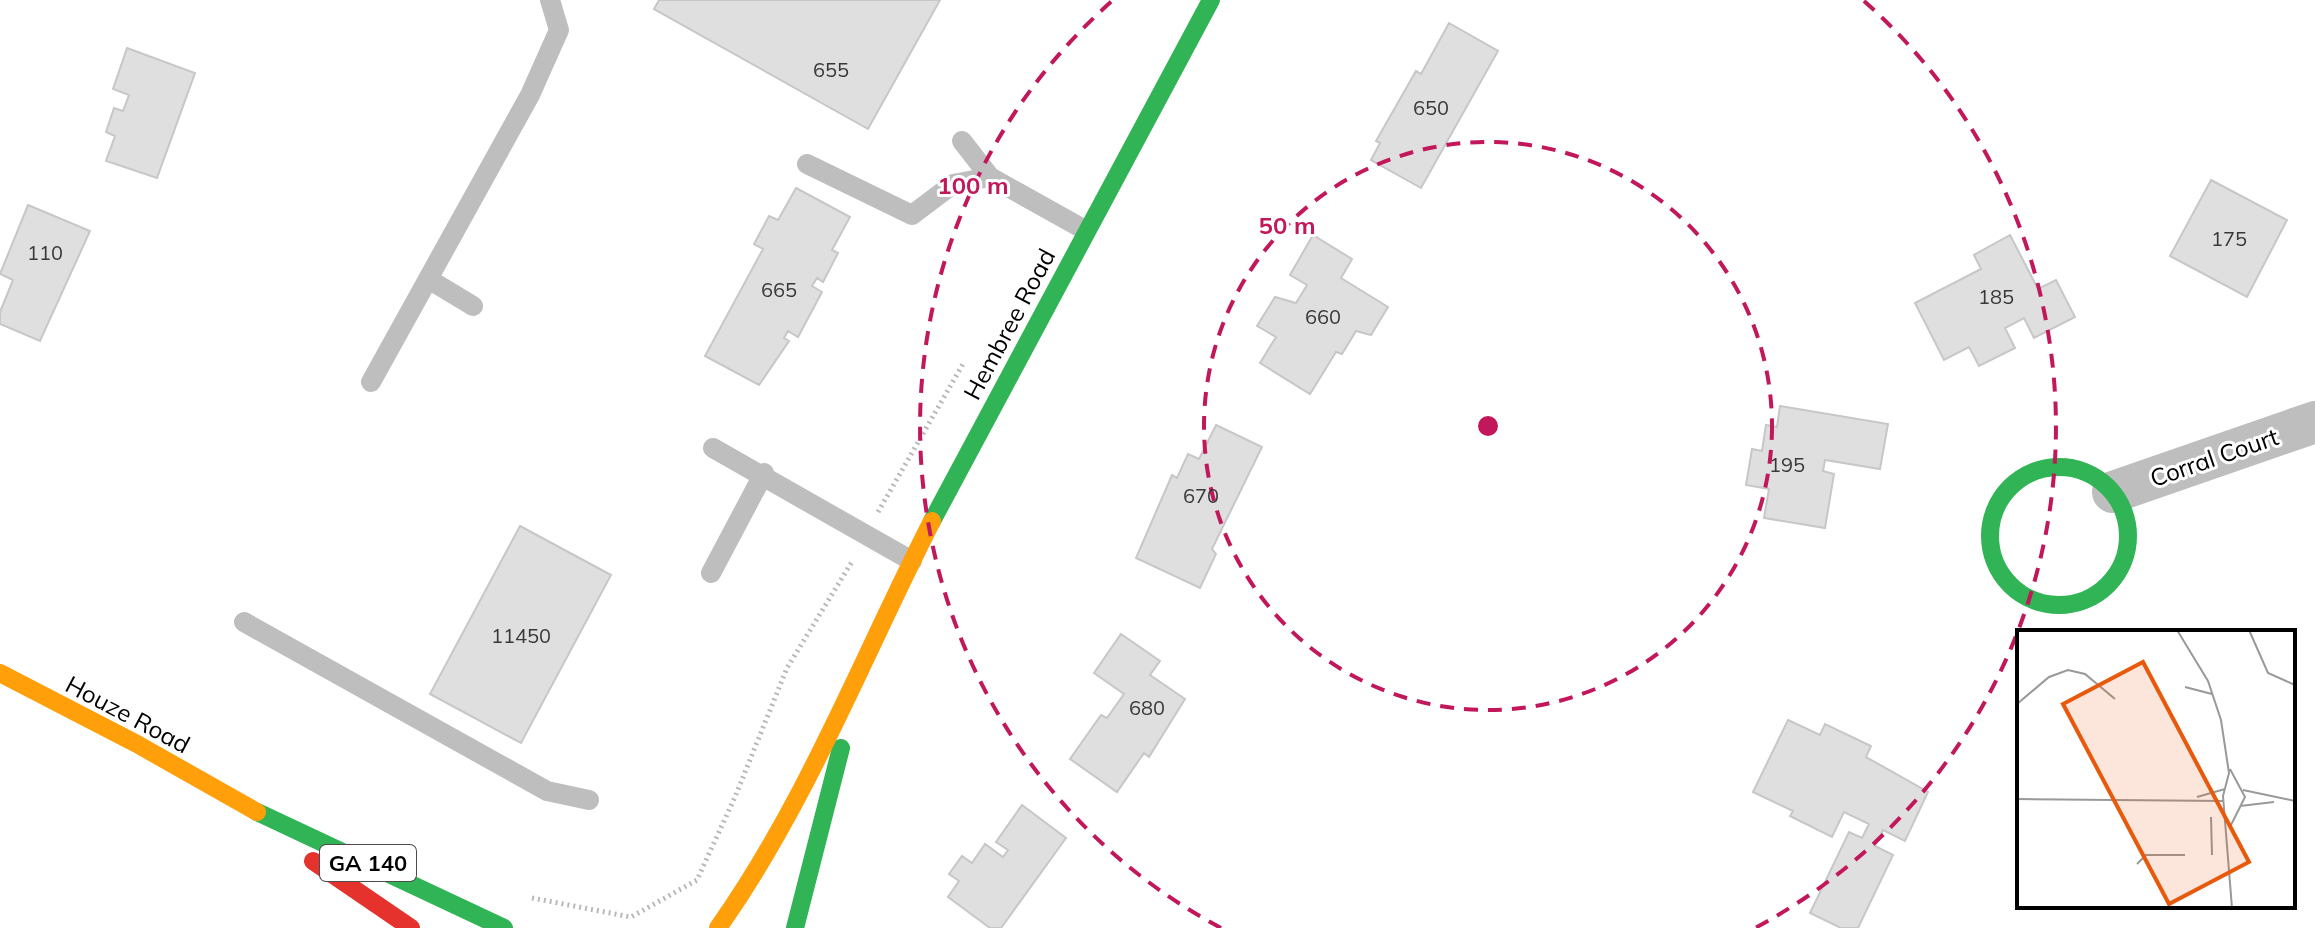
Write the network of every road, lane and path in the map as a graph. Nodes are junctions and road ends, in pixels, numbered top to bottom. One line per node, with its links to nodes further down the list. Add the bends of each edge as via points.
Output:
1 (550, 0): 7 (lane, via 559,30 530,95)
2 (1211, 0): 6 (street, Hembree Road)
3 (962, 141): 5 (lane)
4 (807, 164): 5 (lane, via 912,215 953,184)
5 (990, 177): 6 (lane)
6 (1085, 230): 16 (street, Hembree Road)
7 (430, 280): 8 (lane); 10 (lane)
8 (473, 306)
9 (965, 361): 15 (path)
10 (371, 382)
11 (2315, 422): 14 (street, Corral Court)
12 (713, 448): 13 (lane)
13 (764, 473): 15 (lane); 17 (lane)
14 (2113, 492): 14 (street, via 2097,478 2056,466 2016,481 1992,516 1989,537 2002,578 2037,603 2059,606 2101,591 2126,555 2124,511)
15 (866, 534): 16 (lane); 23 (path, via 787,668 697,880 631,917 513,893)
16 (912, 561): 20 (street, Hembree Road)
17 (711, 573)
18 (244, 622): 22 (lane, via 547,791)
19 (0, 673): 21 (street, Houze Road / GA 140)
20 (859, 676): 25 (street, Hembree Road, via 749,887); 26 (street, Hembree Road)
21 (231, 800): 23 (street, Houze Road / GA 140); 24 (street, Houze Road / GA 140)
22 (589, 800)
23 (499, 925)
24 (411, 928)
25 (718, 928)
26 (795, 928)

